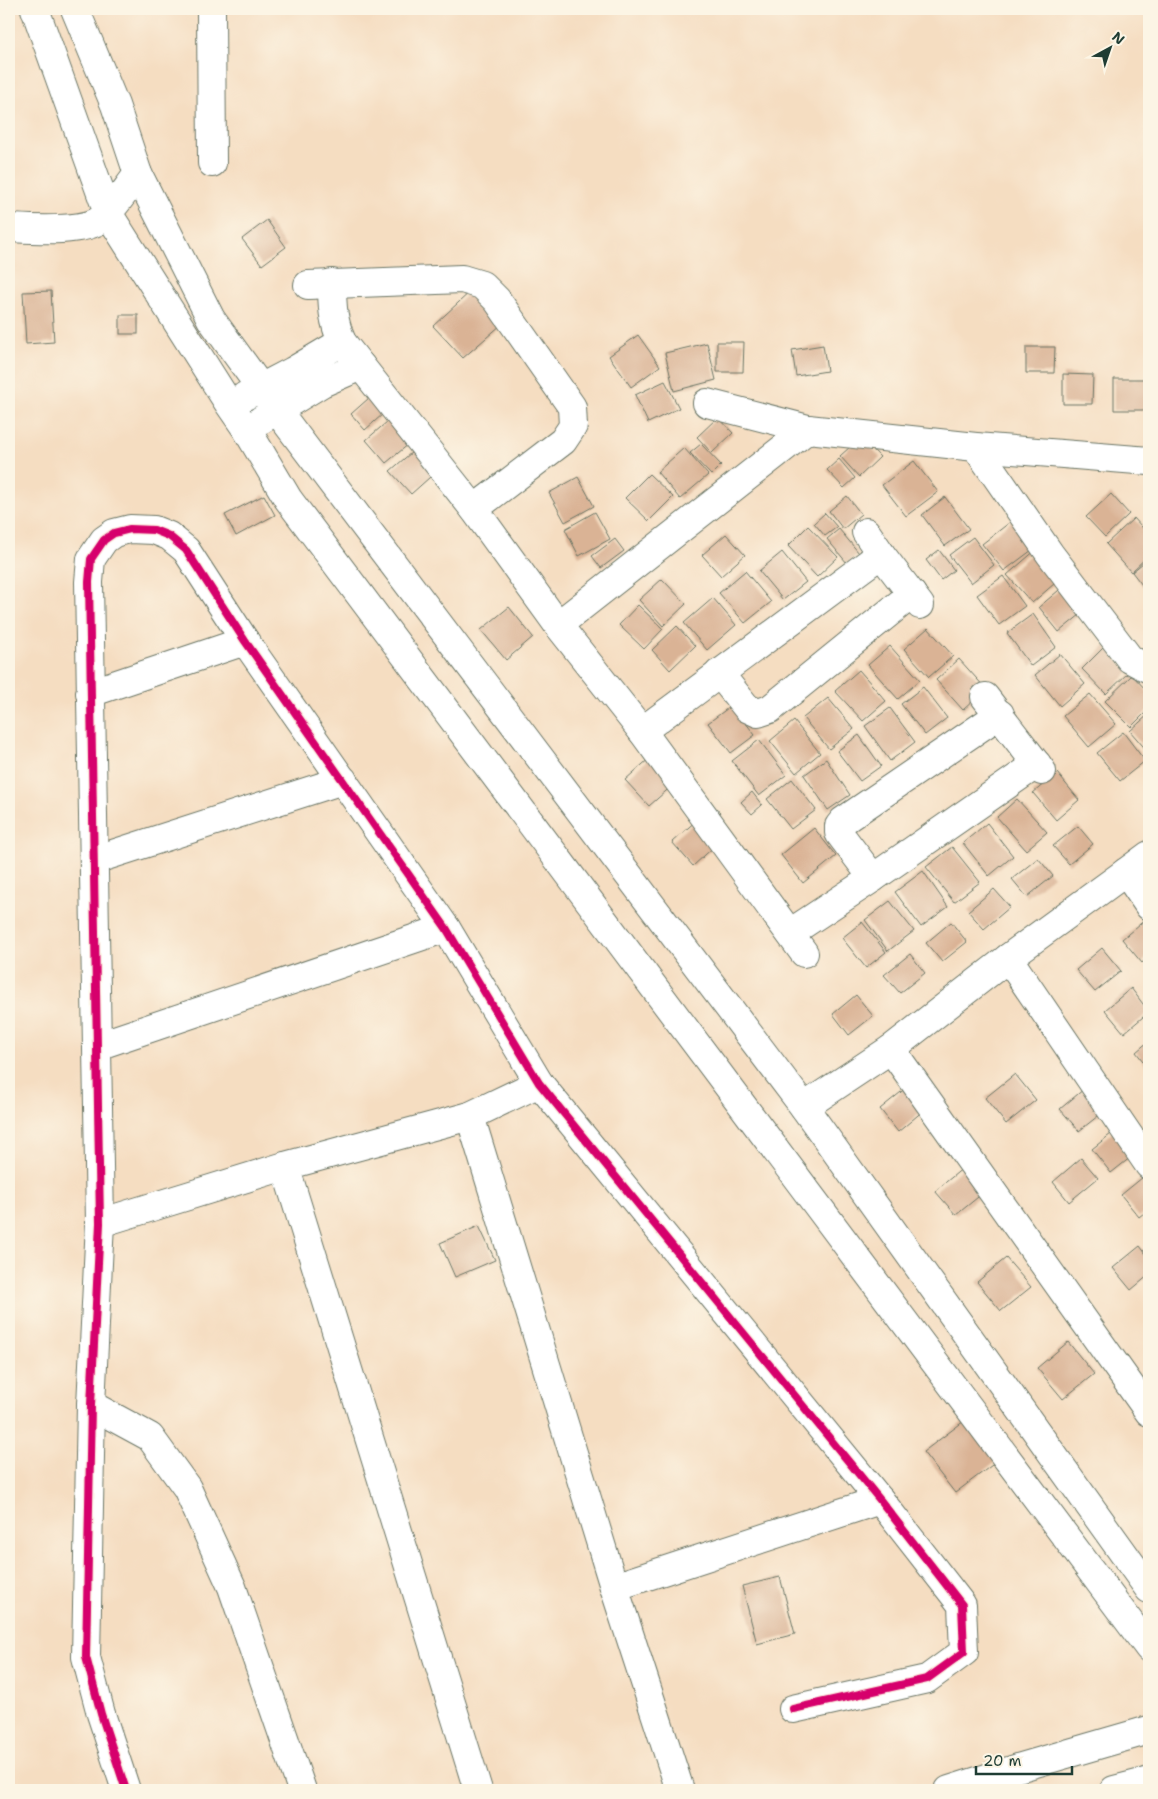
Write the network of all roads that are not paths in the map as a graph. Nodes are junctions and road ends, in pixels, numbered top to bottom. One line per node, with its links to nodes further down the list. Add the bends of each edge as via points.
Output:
1 (35, 9): 6 (street)
2 (75, 9): 5 (street, via 115,105)
3 (211, 9): 4 (street)
4 (212, 163)
5 (138, 174): 6 (street); 10 (street, via 211,319)
6 (108, 213): 7 (street, via 90,226); 12 (street)
7 (9, 228)
8 (342, 342): 9 (street); 10 (street); 17 (street, via 332,304 320,284 462,279 482,285 497,300 572,407 573,426 563,441)
9 (360, 366): 10 (street, via 322,383); 17 (street)
10 (269, 399): 12 (street); 14 (street); 37 (street)
11 (707, 403): 13 (street)
12 (229, 404): 14 (street)
13 (808, 429): 15 (street); 20 (street)
14 (247, 430): 47 (street, via 294,507)
15 (976, 447): 16 (street); 22 (street, via 1050,554 1130,659)
16 (1149, 460)
17 (474, 509): 20 (street)
18 (866, 532): 19 (street)
19 (881, 554): 23 (street); 23 (street, via 916,599 770,709 758,713 747,708)
20 (558, 625): 25 (street)
21 (245, 641): 24 (street); 24 (street, via 186,550 169,536 154,530 114,533 104,540 91,559); 26 (street)
22 (1149, 667)
23 (719, 673): 25 (street)
24 (90, 693): 28 (street)
25 (642, 731): 30 (street, via 797,943)
26 (343, 780): 28 (street); 32 (street)
27 (1149, 855): 29 (street)
28 (94, 860): 34 (street)
29 (1126, 872): 31 (street); 33 (street)
30 (873, 878): 30 (street, via 839,833 839,826 993,706 1040,768)
31 (1149, 906)
32 (446, 928): 34 (street); 36 (street)
33 (1008, 958): 35 (street); 39 (street)
34 (97, 1046): 41 (street)
35 (892, 1049): 37 (street); 42 (street)
36 (539, 1083): 38 (street); 44 (street)
37 (804, 1107): 46 (street)
38 (470, 1116): 40 (street); 45 (street)
39 (1149, 1165)
40 (285, 1166): 41 (street); 53 (street)
41 (100, 1224): 43 (street)
42 (1146, 1401)
43 (91, 1405): 51 (street, via 86,1657); 52 (street, via 150,1437 187,1488 232,1587)
44 (880, 1500): 45 (street); 48 (street, via 962,1606 964,1652 927,1679)
45 (614, 1587): 54 (street)
46 (1149, 1589)
47 (1149, 1648)
48 (793, 1709)
49 (1149, 1730): 55 (street)
50 (1149, 1781): 56 (street)
51 (126, 1790)
52 (302, 1790)
53 (478, 1790)
54 (680, 1790)
55 (949, 1790)
56 (1114, 1790)

